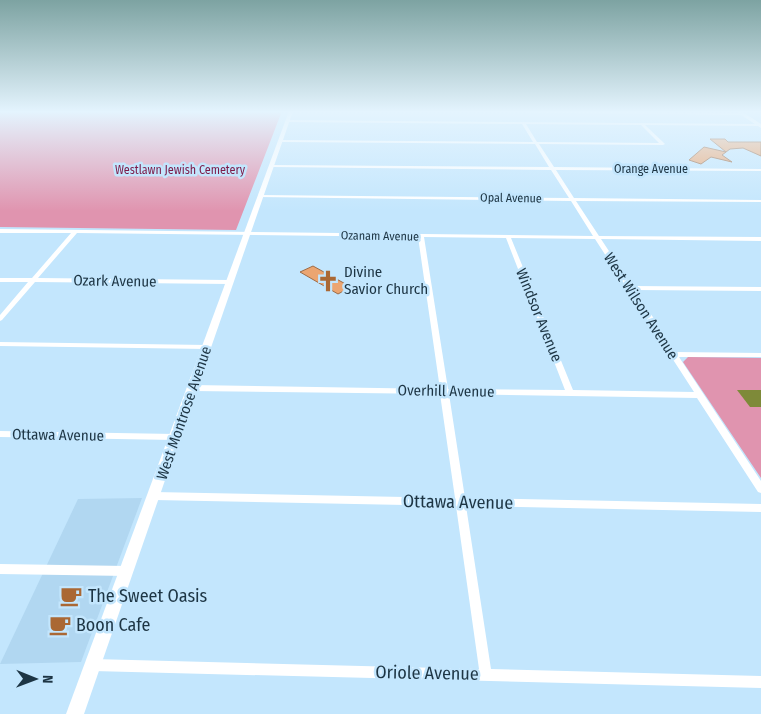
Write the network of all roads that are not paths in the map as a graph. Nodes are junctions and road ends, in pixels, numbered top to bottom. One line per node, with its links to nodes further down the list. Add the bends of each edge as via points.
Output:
1 (279, 144): 3 (street, West Montrose Avenue)
2 (537, 144): 4 (street, West Wilson Avenue)
3 (272, 166): 4 (street, Orange Avenue); 6 (street, West Montrose Avenue)
4 (552, 168): 5 (street, Orange Avenue); 7 (street, West Wilson Avenue)
5 (761, 170)
6 (260, 196): 7 (street, Opal Avenue); 11 (street, West Montrose Avenue)
7 (572, 199): 8 (street, Opal Avenue); 14 (street, West Wilson Avenue)
8 (761, 201)
9 (0, 231): 10 (street, Ozanam Avenue)
10 (75, 232): 11 (street, Ozanam Avenue); 17 (street)
11 (246, 234): 12 (street, Ozanam Avenue); 18 (street, West Montrose Avenue)
12 (421, 236): 13 (street, Ozanam Avenue); 27 (street)
13 (508, 236): 14 (street, Ozanam Avenue); 28 (street, Windsor Avenue)
14 (597, 238): 15 (street, Ozanam Avenue); 19 (street, West Wilson Avenue)
15 (761, 239)
16 (0, 280): 17 (street, Ozark Avenue)
17 (33, 280): 18 (street, Ozark Avenue); 21 (street)
18 (229, 282): 23 (street, West Montrose Avenue)
19 (629, 288): 20 (street); 24 (street, West Wilson Avenue)
20 (761, 289)
21 (0, 319)
22 (0, 344): 23 (street)
23 (207, 347): 26 (street, West Montrose Avenue)
24 (672, 354): 25 (street); 29 (street, West Wilson Avenue)
25 (761, 355)
26 (193, 388): 27 (street, Overhill Avenue); 31 (street, West Montrose Avenue)
27 (443, 391): 28 (street, Overhill Avenue); 34 (street)
28 (570, 393): 29 (street, Overhill Avenue)
29 (699, 395): 32 (street, West Wilson Avenue)
30 (0, 434): 31 (street, Ottawa Avenue)
31 (175, 437): 33 (street, West Montrose Avenue)
32 (761, 489)
33 (154, 496): 34 (street, Ottawa Avenue); 37 (street, West Montrose Avenue)
34 (460, 502): 35 (street, Ottawa Avenue); 39 (street)
35 (761, 508)
36 (0, 569): 37 (street)
37 (127, 572): 38 (street, West Montrose Avenue)
38 (93, 665): 39 (street, Oriole Avenue); 41 (street, West Montrose Avenue)
39 (486, 674): 40 (street, Oriole Avenue)
40 (761, 682)
41 (75, 714)

